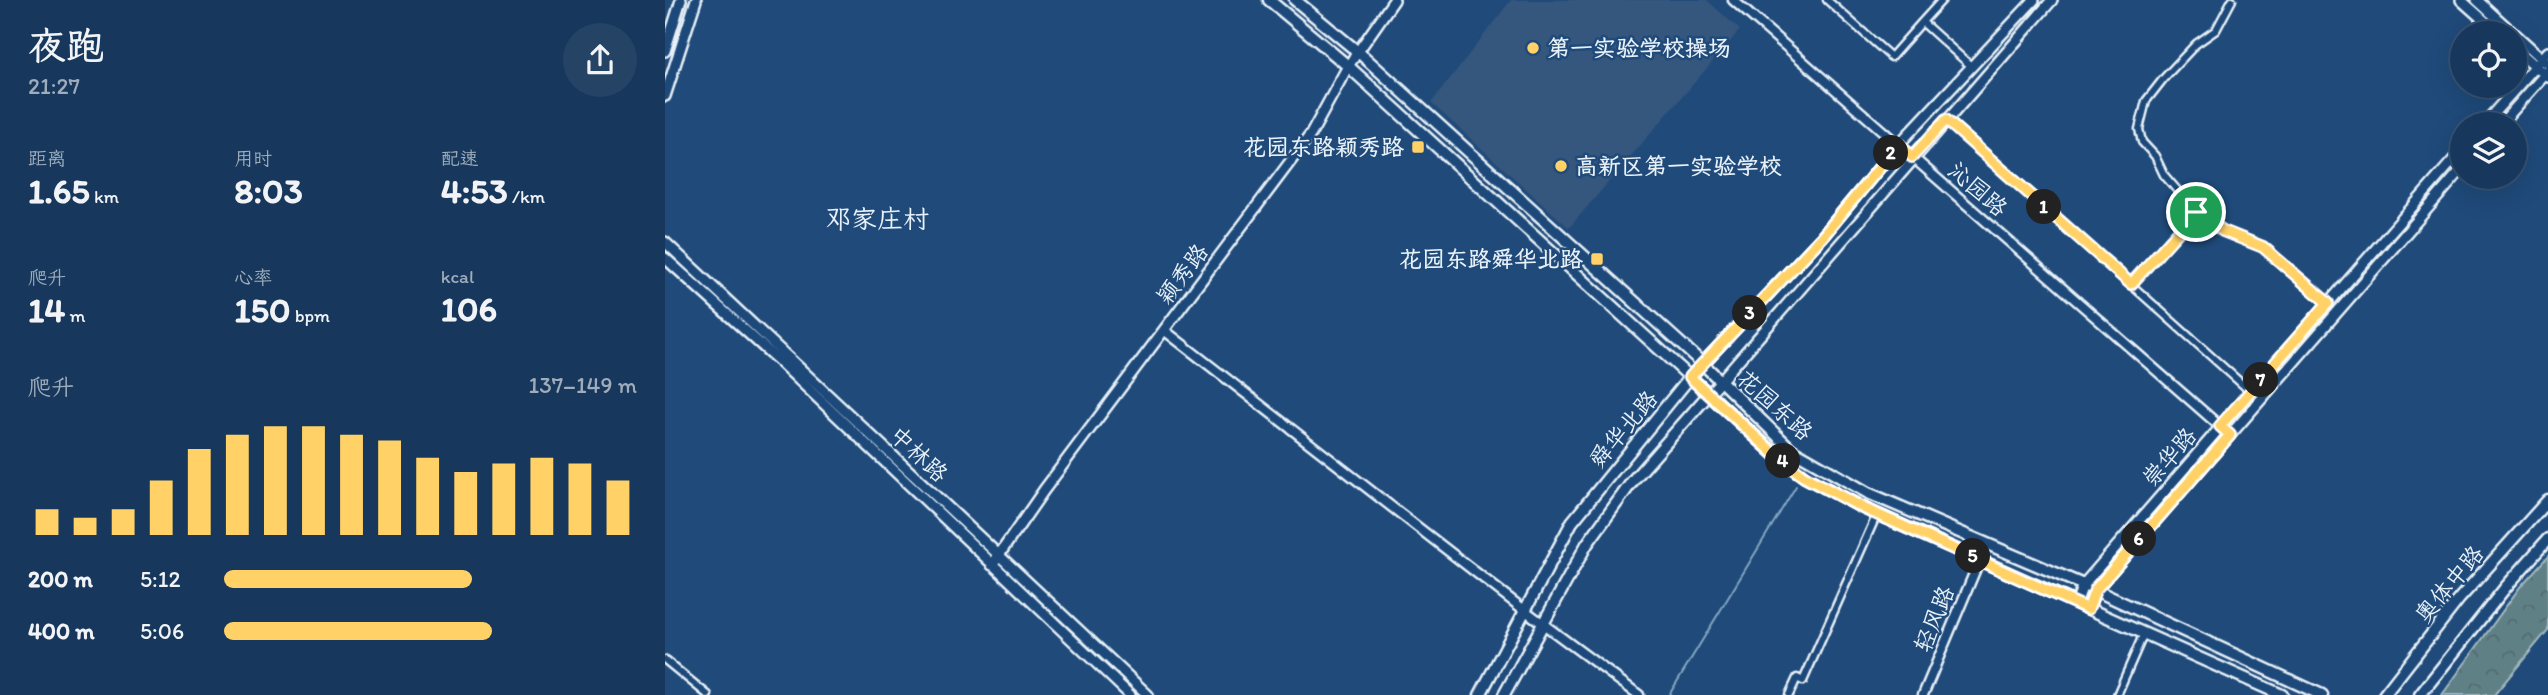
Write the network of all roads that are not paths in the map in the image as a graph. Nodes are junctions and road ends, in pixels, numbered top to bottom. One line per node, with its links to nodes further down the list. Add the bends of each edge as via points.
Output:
1 (681, 0): 18 (main road)
2 (696, 0): 24 (main road)
3 (1269, 0): 21 (main road, 花园东路)
4 (1295, 0): 19 (main road, 花园东路)
5 (1394, 0): 19 (main road, 颖秀路)
6 (1733, 0): 28 (street, 沁园路)
7 (1827, 0): 16 (street, via 1891,57)
8 (1942, 0): 16 (street)
9 (2034, 0): 22 (main road, 舜华北路)
10 (2052, 0): 27 (main road, 舜华北路)
11 (2232, 0): 32 (street, via 2216,30 2196,44 2146,102 2139,129 2142,142 2164,175)
12 (2461, 0): 14 (main road)
13 (2477, 0): 15 (main road)
14 (2485, 21)
15 (2500, 21)
16 (1922, 22): 22 (street)
17 (2527, 46): 20 (main road)
18 (665, 51)
19 (1358, 52): 21 (main road, 颖秀路); 38 (main road, 花园东路)
20 (2543, 60): 23 (main road); 25 (main road)
21 (1348, 66): 37 (main road, 颖秀路, via 1311,134); 39 (main road, 花园东路)
22 (1971, 66): 28 (main road, 舜华北路)
23 (2547, 74): 26 (main road)
24 (665, 96)
25 (2495, 112)
26 (2512, 112)
27 (1946, 120): 29 (main road, 舜华北路); 35 (street)
28 (1899, 144): 29 (street, 沁园路); 38 (main road, 舜华北路, via 1822,237)
29 (1912, 157): 40 (main road, 舜华北路); 43 (street, 沁园路)
30 (2450, 164): 36 (main road, 崇华路)
31 (2450, 183): 44 (main road, 崇华路)
32 (2196, 212): 35 (street); 36 (street, via 2223,231 2263,247)
33 (665, 242): 48 (main road, 中林路)
34 (665, 258): 50 (main road, 中林路)
35 (2131, 284): 41 (street)
36 (2328, 303): 41 (main road, 崇华路)
37 (1164, 330): 48 (main road, 颖秀路); 55 (street)
38 (1702, 363): 39 (main road, 舜华北路); 40 (main road, 花园东路)
39 (1690, 377): 42 (main road, 花园东路); 55 (main road, 舜华北路, via 1572,522)
40 (1719, 381): 42 (main road, 舜华北路); 51 (main road, 花园东路, via 1766,427 1814,464 1868,493)
41 (2251, 391): 43 (main road, 崇华路)
42 (1709, 394): 46 (main road, 花园东路, via 1805,477); 56 (main road, 舜华北路, via 1634,480 1587,544)
43 (2220, 426): 44 (street, 沁园路); 51 (main road, 崇华路)
44 (2230, 435): 52 (main road, 崇华路)
45 (2548, 500): 70 (main road, 奥体中路, via 2459,599)
46 (1877, 514): 49 (main road, 花园东路); 65 (street, via 1803,681 1797,678)
47 (2548, 539): 71 (main road, 奥体中路)
48 (998, 555): 50 (main road, 颖秀路); 61 (main road, 中林路)
49 (1980, 559): 53 (main road, 花园东路); 66 (street, 轻风路)
50 (992, 565): 60 (main road, 中林路)
51 (2083, 585): 52 (main road, 花园东路); 53 (main road, 崇华路)
52 (2095, 590): 54 (main road, 崇华路); 69 (main road, 花园东路)
53 (2076, 603): 54 (main road, 花园东路)
54 (2088, 609): 57 (main road, 花园东路)
55 (1523, 610): 56 (street); 62 (main road, 舜华北路)
56 (1543, 621): 63 (main road, 舜华北路); 64 (street)
57 (2144, 632): 67 (street); 68 (main road, 花园东路)
58 (665, 660): 59 (street)
59 (708, 695)
60 (1131, 695)
61 (1148, 695)
62 (1480, 695)
63 (1503, 695)
64 (1639, 695)
65 (1789, 695)
66 (1923, 695)
67 (2117, 695)
68 (2281, 695)
69 (2322, 695)
70 (2384, 695)
71 (2420, 695)

